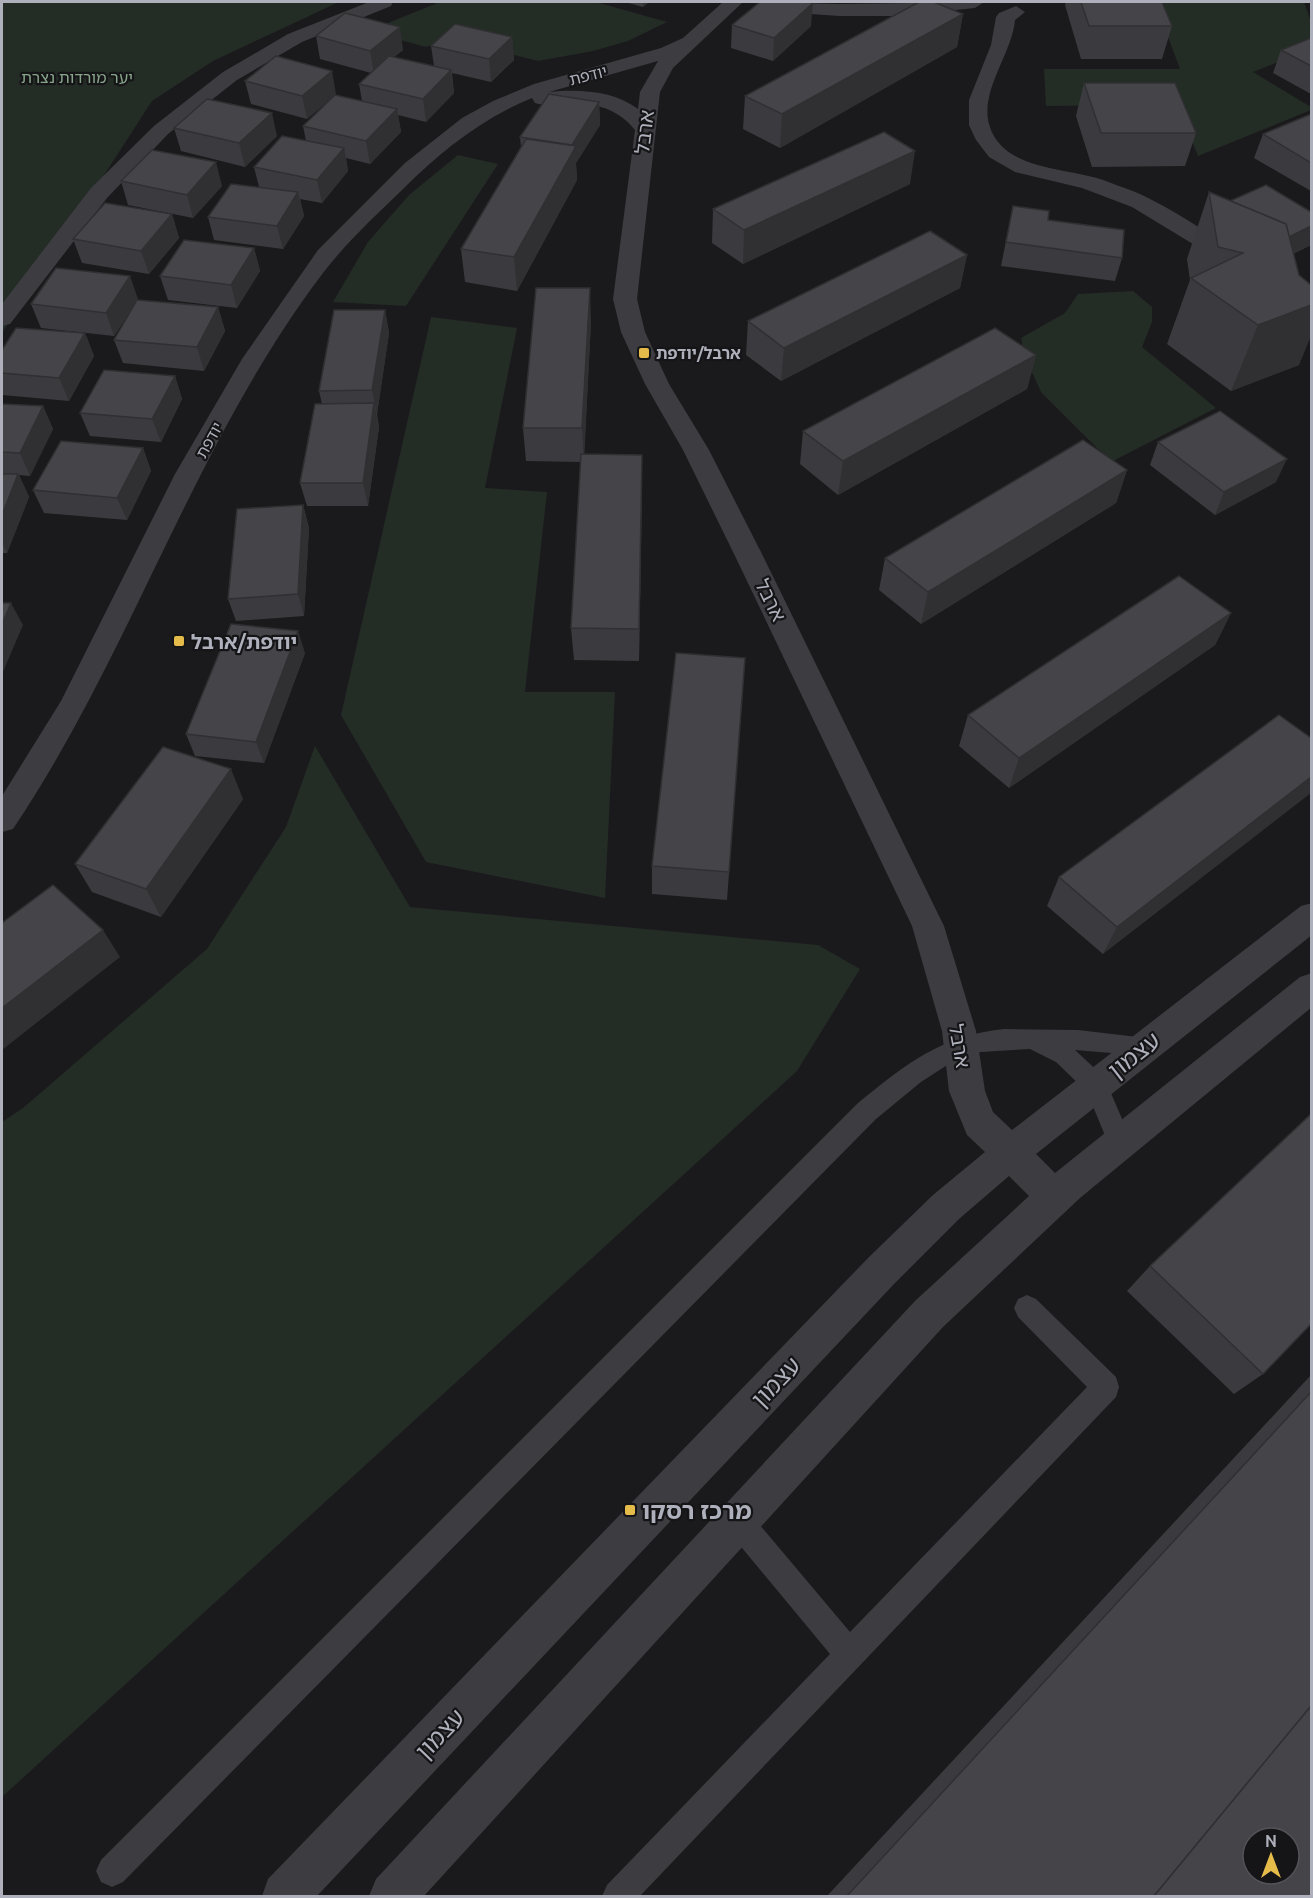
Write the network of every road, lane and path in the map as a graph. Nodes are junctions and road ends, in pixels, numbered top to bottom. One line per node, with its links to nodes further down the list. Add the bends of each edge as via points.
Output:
1 (384, 2): 8 (street, via 295,38 230,75 161,130 99,193)
2 (733, 2): 3 (street, via 897,10); 4 (street, ארבל)
3 (974, 2): 7 (street, via 995,11 1026,9 1006,17 1002,47 975,109 989,145 1016,166 1084,182 1148,205 1252,272 1284,288)
4 (692, 39): 5 (street, יודפת, via 668,52 545,86); 6 (street, ארבל, via 665,64 650,92)
5 (485, 113): 6 (street, יודפת, via 563,96 622,106 636,115); 9 (street, יודפת, via 412,168 352,227 309,277 175,500 60,732)
6 (644, 128): 13 (street, ארבל, via 625,299 633,332 749,556 928,926)
7 (1311, 294)
8 (2, 319)
9 (2, 820)
10 (1311, 916): 14 (street, עצמון)
11 (1311, 987): 16 (street)
12 (1034, 1040): 13 (lane, via 1000,1039); 14 (lane); 15 (lane, via 1064,1055)
13 (961, 1046): 17 (street, ארבל, via 967,1091 980,1123); 22 (lane, via 908,1076 867,1111)
14 (1147, 1046): 15 (street, עצמון)
15 (1096, 1085): 16 (lane); 17 (street, עצמון)
16 (1120, 1142): 18 (street)
17 (1010, 1153): 18 (street, ארבל); 23 (street, עצמון, via 946,1207 882,1270)
18 (1053, 1196): 20 (street, via 929,1314)
19 (1027, 1308): 21 (lane, via 1106,1387)
20 (738, 1521): 21 (lane); 24 (street)
21 (850, 1654): 25 (lane)
22 (112, 1871)
23 (285, 1896)
24 (393, 1896)
25 (618, 1896)

